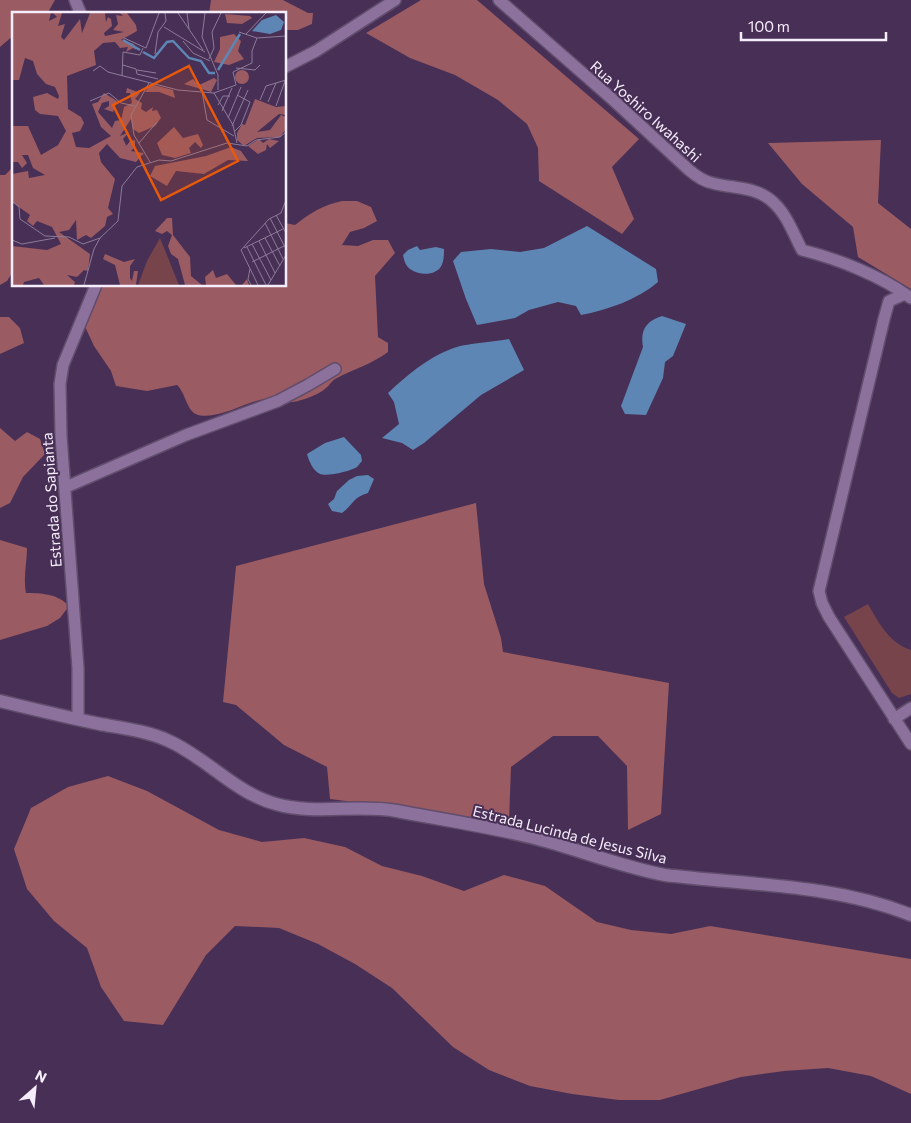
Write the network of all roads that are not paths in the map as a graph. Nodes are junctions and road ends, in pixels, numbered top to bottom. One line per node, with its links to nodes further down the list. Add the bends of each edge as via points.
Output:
1 (75, 0): 4 (street)
2 (395, 0): 5 (street)
3 (499, 0): 7 (street, Rua Yoshiro Iwahashi, via 688,170 713,184 764,195 775,203 802,250 847,264)
4 (80, 12)
5 (286, 66)
6 (96, 286): 9 (street, Estrada do Sapianta, via 63,365 60,384)
7 (908, 296): 13 (street, via 889,302 884,318 819,591 829,617)
8 (335, 368): 9 (street, via 278,401 186,435)
9 (66, 487): 12 (street, Estrada do Sapianta, via 78,668)
10 (0, 701): 12 (main road, Estrada Lucinda de Jesus Silva)
11 (911, 708): 13 (street)
12 (78, 719): 15 (main road, Estrada Lucinda de Jesus Silva, via 169,740 238,787 277,804 393,810 500,830 648,872 842,894)
13 (894, 719): 14 (street)
14 (911, 744)
15 (911, 915)

